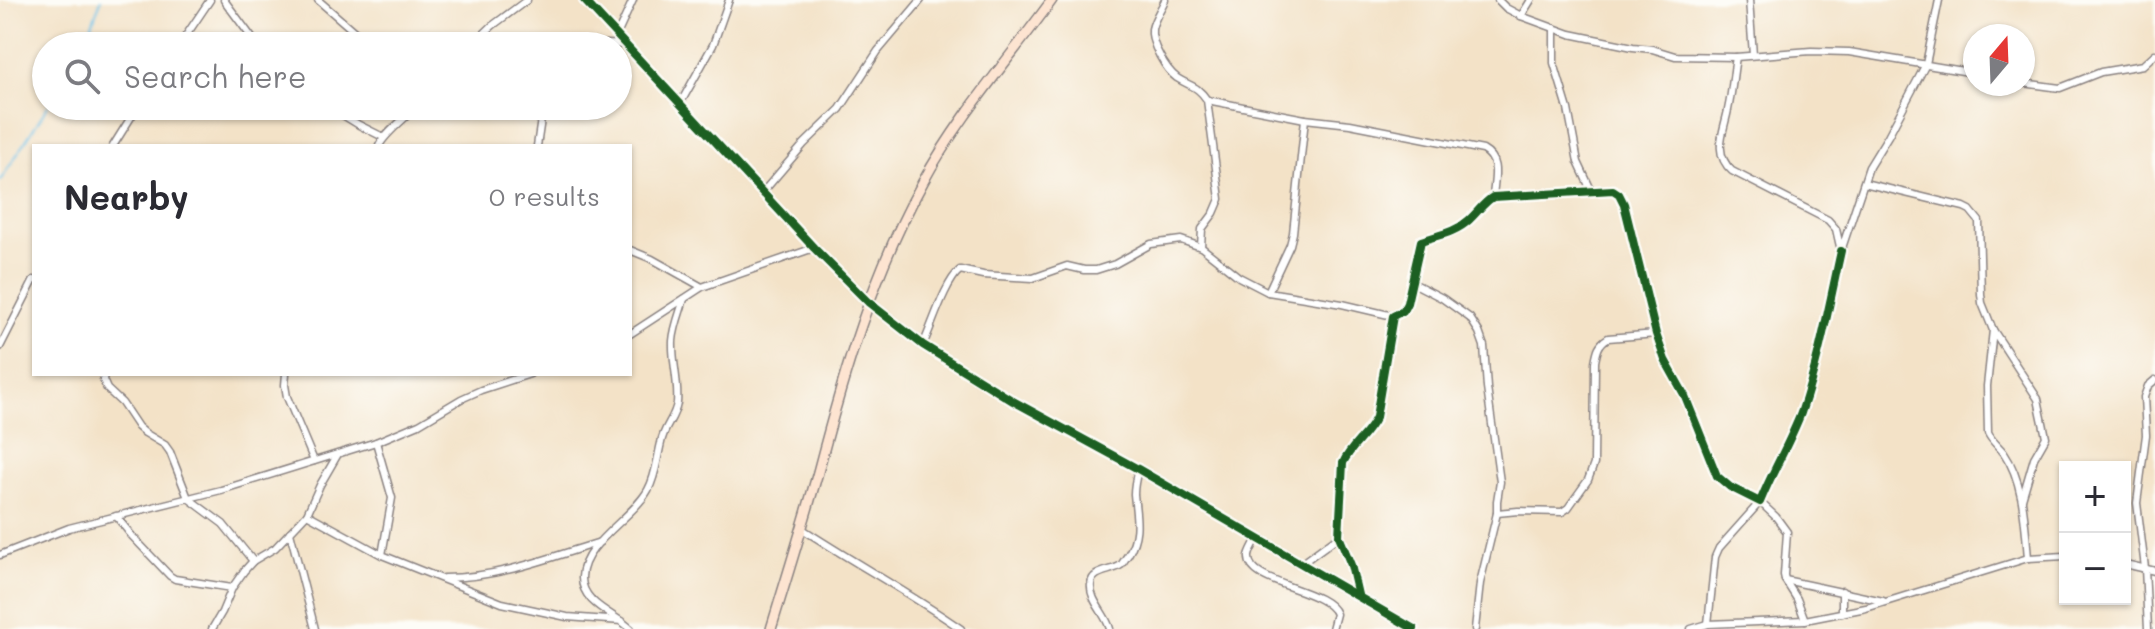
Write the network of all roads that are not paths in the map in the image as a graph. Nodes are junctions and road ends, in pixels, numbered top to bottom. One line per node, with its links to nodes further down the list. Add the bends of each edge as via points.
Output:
1 (210, 0): 17 (street)
2 (224, 0): 18 (street)
3 (318, 0): 19 (street)
4 (527, 0): 20 (street)
5 (584, 0): 21 (street)
6 (633, 0): 22 (street)
7 (729, 0): 31 (street, via 713,45)
8 (921, 0): 42 (street, via 878,51 840,109)
9 (1052, 0): 54 (street, via 937,158)
10 (1165, 0): 30 (street, via 1152,29 1158,52 1173,74 1199,88)
11 (1498, 0): 15 (street)
12 (1531, 0): 15 (street)
13 (1749, 0): 25 (street)
14 (1939, 0): 27 (street)
15 (1521, 16): 16 (street)
16 (1554, 28): 26 (street, via 1675,56); 43 (street, via 1554,63 1578,162)
17 (188, 32)
18 (248, 32)
19 (355, 32)
20 (490, 32)
21 (614, 32)
22 (618, 32)
23 (632, 52): 31 (street)
24 (2155, 54): 29 (street, via 2143,65 2083,77 2069,86)
25 (1753, 55): 26 (street); 27 (street, via 1830,51)
26 (1736, 57): 48 (street, via 1720,144 1725,162 1732,171 1828,220)
27 (1926, 64): 28 (street); 41 (street)
28 (1963, 71)
29 (2035, 85)
30 (1207, 100): 32 (street); 45 (street, via 1220,199 1202,229)
31 (680, 104): 42 (street)
32 (1305, 119): 44 (street, via 1483,150 1495,161); 52 (street, via 1293,233)
33 (129, 120): 38 (street)
34 (351, 120): 37 (street)
35 (404, 120): 37 (street)
36 (541, 120): 40 (street)
37 (383, 137): 39 (street)
38 (114, 144)
39 (380, 144)
40 (537, 144)
41 (1864, 183): 48 (street); 56 (street, via 1975,214 1982,303)
42 (763, 192): 46 (street)
43 (1592, 192): 44 (street); 58 (street, via 1613,190 1622,199)
44 (1493, 197): 49 (street, via 1449,234 1421,241)
45 (1201, 247): 52 (street); 59 (street, via 1170,240 1096,270 1067,266 1033,278 960,270)
46 (814, 248): 51 (street); 54 (street)
47 (632, 251): 51 (street)
48 (1841, 251): 72 (street, via 1811,381)
49 (1413, 283): 55 (street, via 1403,311); 74 (street, via 1470,318 1479,332 1500,482)
50 (32, 284): 60 (street)
51 (702, 287): 53 (street)
52 (1268, 292): 55 (street)
53 (684, 299): 57 (street); 81 (street, via 673,337 677,402 661,438 651,484)
54 (868, 302): 59 (street); 77 (street)
55 (1393, 316): 79 (street, via 1376,417 1343,463)
56 (1993, 330): 73 (street, via 1988,433 2004,452); 73 (street, via 2038,399 2046,437)
57 (632, 333)
58 (1656, 334): 72 (street, via 1717,476); 74 (street, via 1608,338 1598,349 1594,464 1568,508 1555,514)
59 (923, 345): 70 (street)
60 (0, 347)
61 (104, 376): 71 (street, via 107,389 138,427 170,452)
62 (286, 376): 69 (street, via 287,397)
63 (524, 376): 67 (street, via 481,390)
64 (2155, 380): 65 (street, via 2144,397)
65 (2144, 412): 66 (street); 89 (street, via 2137,503)
66 (2155, 414)
67 (376, 442): 68 (street); 83 (street, via 392,498)
68 (338, 454): 69 (street); 75 (street)
69 (314, 461): 71 (street)
70 (1138, 469): 80 (street); 106 (street, via 1138,525 1132,546 1121,565 1093,577 1091,583)
71 (188, 498): 76 (street); 86 (street, via 223,524)
72 (1760, 502): 92 (street, via 1787,532); 100 (street, via 1715,557)
73 (2021, 502): 85 (street)
74 (1497, 513): 109 (street)
75 (307, 514): 78 (street); 83 (street)
76 (116, 516): 82 (street); 93 (street, via 170,576)
77 (801, 528): 104 (street); 105 (street)
78 (290, 532): 86 (street); 102 (street)
79 (1339, 536): 87 (street); 95 (street)
80 (1257, 539): 87 (street); 107 (street, via 1249,554 1252,566 1332,605)
81 (600, 542): 91 (street, via 505,572); 99 (street, via 584,568 583,588 597,605)
82 (0, 555)
83 (382, 555): 91 (street)
84 (2059, 556): 85 (street)
85 (2028, 558): 96 (street)
86 (253, 561): 93 (street)
87 (1302, 563): 95 (street)
88 (2131, 565): 89 (street)
89 (2145, 568): 90 (street); 111 (street)
90 (2155, 571)
91 (441, 578): 99 (street, via 530,610)
92 (1785, 580): 94 (street); 98 (street)
93 (232, 588): 101 (street)
94 (1842, 591): 96 (street); 97 (street)
95 (1358, 595): 108 (street)
96 (1886, 602): 97 (street)
97 (1842, 613): 98 (street)
98 (1805, 620): 100 (street)
99 (623, 621): 103 (street)
100 (1708, 624): 110 (street)
101 (212, 629)
102 (315, 629)
103 (631, 629)
104 (771, 629)
105 (961, 629)
106 (1110, 629)
107 (1332, 629)
108 (1414, 629)
109 (1475, 629)
110 (1691, 629)
111 (2148, 629)

